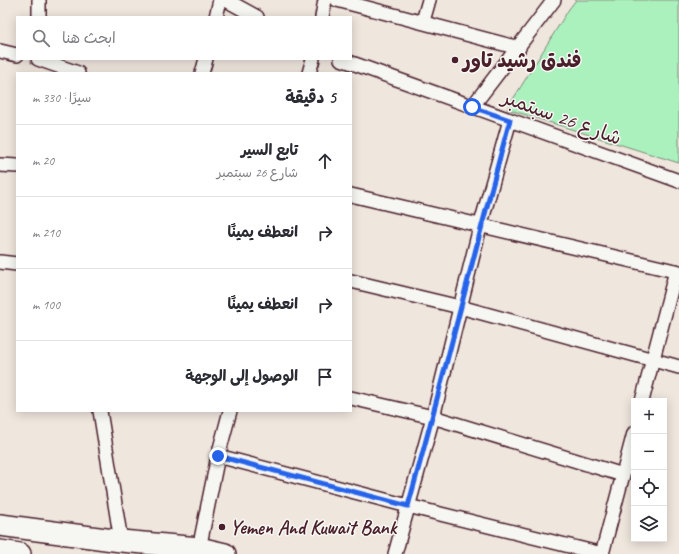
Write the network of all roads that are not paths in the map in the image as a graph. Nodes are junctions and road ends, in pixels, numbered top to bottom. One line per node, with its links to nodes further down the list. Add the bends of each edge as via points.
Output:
1 (39, 0): 8 (street)
2 (220, 0): 9 (street)
3 (226, 0): 10 (street)
4 (325, 0): 11 (street)
5 (337, 0): 12 (street)
6 (429, 0): 12 (street)
7 (553, 0): 13 (street)
8 (39, 16)
9 (216, 16)
10 (255, 16)
11 (322, 16)
12 (423, 22): 13 (street)
13 (519, 48): 25 (street)
14 (0, 51): 15 (street)
15 (16, 55)
16 (40, 60): 21 (street)
17 (43, 60): 22 (street)
18 (206, 60): 23 (street)
19 (313, 60): 24 (street)
20 (344, 60): 25 (street, شارع 26 سبتمبر)
21 (43, 72)
22 (75, 72)
23 (202, 72)
24 (309, 72)
25 (472, 107): 26 (street, شارع 26 سبتمبر)
26 (510, 120): 29 (street, شارع 26 سبتمبر); 31 (street)
27 (0, 165): 28 (street)
28 (16, 166)
29 (679, 181)
30 (352, 195): 31 (street)
31 (480, 227): 34 (street); 36 (street)
32 (0, 262): 33 (street)
33 (16, 264)
34 (678, 271): 37 (street)
35 (352, 281): 36 (street)
36 (460, 307): 37 (street); 43 (street)
37 (653, 361): 38 (street); 40 (street)
38 (679, 367)
39 (352, 398): 43 (street)
40 (643, 398)
41 (100, 412): 49 (street)
42 (230, 412): 45 (street)
43 (433, 417): 46 (street); 47 (street)
44 (631, 445): 46 (street)
45 (218, 456): 47 (street); 51 (street)
46 (623, 475): 55 (street)
47 (408, 506): 54 (street); 55 (street)
48 (0, 525): 49 (main road)
49 (121, 541): 51 (main road)
50 (0, 551): 52 (main road)
51 (199, 551): 53 (main road)
52 (20, 554)
53 (225, 554)
54 (394, 554)
55 (602, 554)

